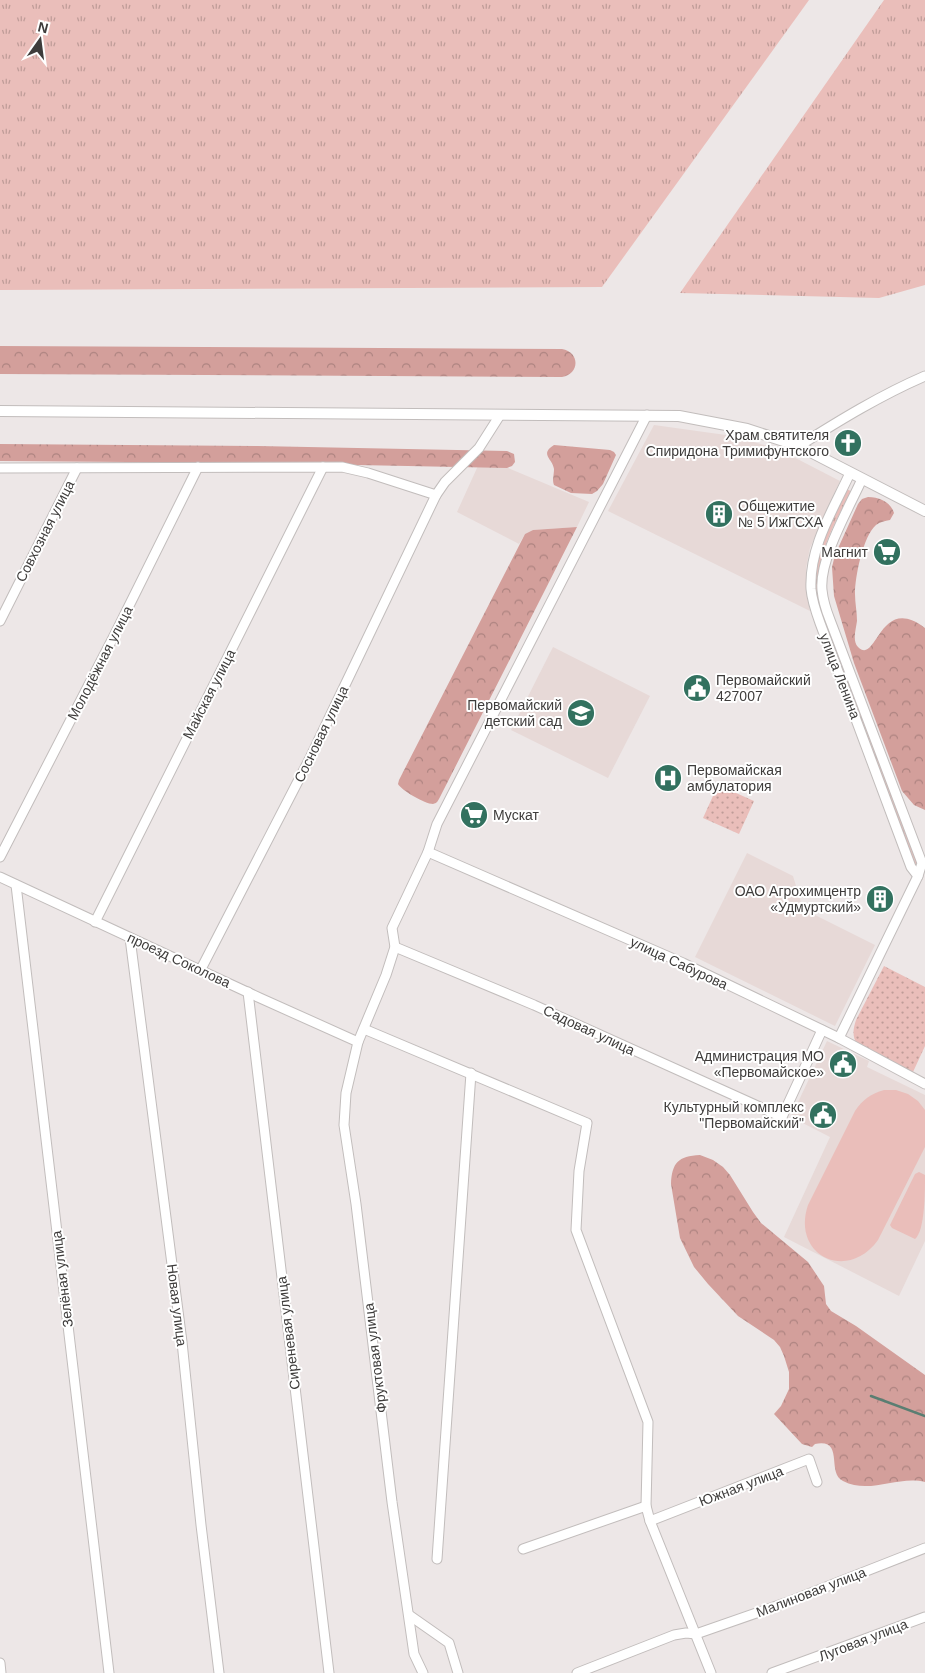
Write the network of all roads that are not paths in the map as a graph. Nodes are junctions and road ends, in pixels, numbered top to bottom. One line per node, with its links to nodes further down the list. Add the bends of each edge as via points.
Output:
1 (925, 376): 5 (street, via 844,417)
2 (0, 411): 3 (street)
3 (500, 415): 4 (street); 12 (street, Сосновая улица, via 479,448)
4 (647, 415): 5 (street, via 679,416 747,430); 17 (street, Фруктовая улица, via 437,824)
5 (799, 446): 10 (street)
6 (198, 467): 7 (street); 9 (street); 18 (street, Молодёжная улица)
7 (323, 467): 13 (street, via 355,469); 22 (street, Майская улица)
8 (0, 468): 9 (street)
9 (77, 468): 16 (street, Совхозная улица)
10 (850, 473): 11 (street); 19 (street, улица Ленина, via 817,544 811,591 911,867)
11 (862, 479): 15 (street); 19 (street, улица Ленина, via 827,557 822,590 830,620 922,863)
12 (445, 482): 13 (street); 14 (street, Сосновая улица)
13 (418, 489): 14 (street)
14 (436, 495): 25 (street, Сосновая улица, via 311,756)
15 (925, 512)
16 (0, 620)
17 (428, 852): 24 (street, Фруктовая улица, via 392,928); 28 (street, улица Сабурова, via 683,963)
18 (0, 857)
19 (918, 876): 29 (street, улица Ленина)
20 (0, 877): 21 (street, проезд Соколова)
21 (16, 885): 22 (street, проезд Соколова); 44 (street, Зелёная улица)
22 (95, 922): 23 (street, проезд Соколова)
23 (130, 938): 25 (street, проезд Соколова); 45 (street, Новая улица, via 182,1342)
24 (394, 947): 27 (street, Фруктовая улица); 28 (street, Садовая улица, via 534,1005 782,1117)
25 (200, 970): 26 (street, проезд Соколова)
26 (248, 992): 30 (street, проезд Соколова); 46 (street, Сиреневая улица)
27 (364, 1029): 30 (street, Фруктовая улица); 31 (street)
28 (822, 1030): 29 (street, улица Сабурова)
29 (839, 1038): 32 (street, улица Сабурова)
30 (358, 1042): 39 (street, Фруктовая улица, via 346,1093 344,1125)
31 (471, 1073): 34 (street, via 588,1123 579,1171 576,1230 648,1422); 38 (street)
32 (925, 1084)
33 (817, 1482): 35 (street, Южная улица, via 809,1459)
34 (646, 1506): 35 (street); 37 (street)
35 (650, 1521): 41 (street)
36 (925, 1548): 41 (street, Малиновая улица)
37 (523, 1550)
38 (438, 1559)
39 (408, 1615): 47 (street, Фруктовая улица, via 414,1654); 48 (street, via 449,1643)
40 (925, 1617): 51 (street, Луговая улица)
41 (696, 1634): 49 (street, via 674,1635); 50 (street)
42 (0, 1663): 43 (street)
43 (1, 1673)
44 (108, 1673)
45 (219, 1673)
46 (329, 1673)
47 (423, 1673)
48 (458, 1673)
49 (578, 1673)
50 (711, 1673)
51 (772, 1673)

